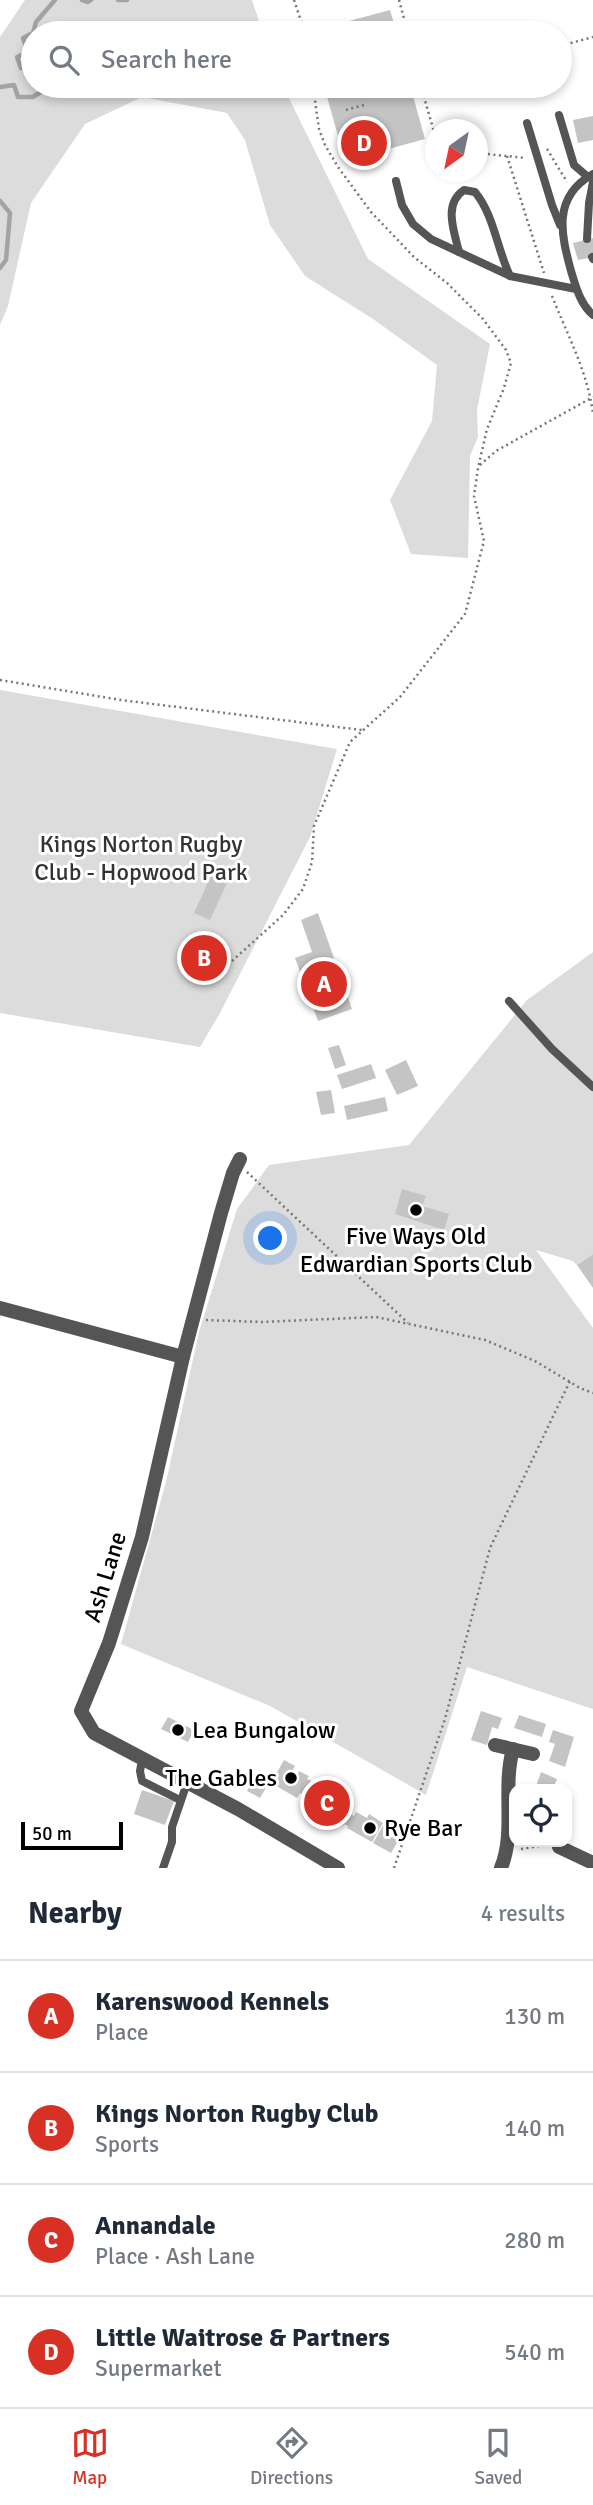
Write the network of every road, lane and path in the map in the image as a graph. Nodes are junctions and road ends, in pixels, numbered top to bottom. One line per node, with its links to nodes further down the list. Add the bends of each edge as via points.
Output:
1 (294, 0): 3 (path)
2 (399, 0): 4 (path)
3 (301, 21)
4 (405, 21)
5 (593, 37): 6 (path)
6 (572, 43)
7 (315, 98): 26 (path, via 325,145 363,201 414,257 483,319 506,350 509,372)
8 (424, 98): 12 (path)
9 (364, 105): 10 (path)
10 (346, 110)
11 (559, 115): 14 (lane, via 574,165)
12 (431, 119)
13 (527, 123): 18 (lane)
14 (591, 178): 16 (lane); 18 (lane, via 574,190)
15 (396, 181): 20 (lane, via 413,224)
16 (589, 203): 17 (lane); 19 (lane)
17 (593, 221)
18 (561, 225): 22 (lane)
19 (587, 239)
20 (459, 252): 21 (lane); 21 (lane, via 451,210 452,202 464,190 475,192 484,202)
21 (510, 276): 22 (lane)
22 (576, 289): 23 (lane)
23 (593, 315)
24 (592, 397): 25 (path); 26 (path, via 496,451)
25 (593, 414)
26 (478, 468): 28 (path, via 474,496 484,541 465,614 400,697)
27 (0, 680): 28 (path)
28 (362, 730): 29 (path, via 350,742 313,825 312,862 299,896)
29 (232, 961)
30 (509, 1001): 31 (lane)
31 (593, 1087)
32 (240, 1159): 34 (street, Ash Lane); 35 (path, via 252,1178)
33 (0, 1308): 36 (street)
34 (193, 1318): 35 (path, via 261,1322 376,1317); 36 (street, Ash Lane)
35 (410, 1325): 37 (path, via 485,1340)
36 (183, 1357): 42 (street, Ash Lane, via 142,1537 109,1643 81,1711 94,1733)
37 (570, 1381): 38 (path); 51 (path, via 491,1548 444,1719)
38 (593, 1393)
39 (495, 1745): 40 (street)
40 (513, 1749): 41 (street); 47 (street)
41 (533, 1754)
42 (142, 1760): 43 (street, Ash Lane); 44 (lane, via 142,1781)
43 (187, 1783): 44 (lane); 50 (street, Ash Lane)
44 (180, 1800): 49 (lane)
45 (528, 1847): 47 (path)
46 (559, 1847): 48 (street)
47 (504, 1861)
48 (593, 1863)
49 (163, 1868)
50 (338, 1868)
51 (394, 1868)

